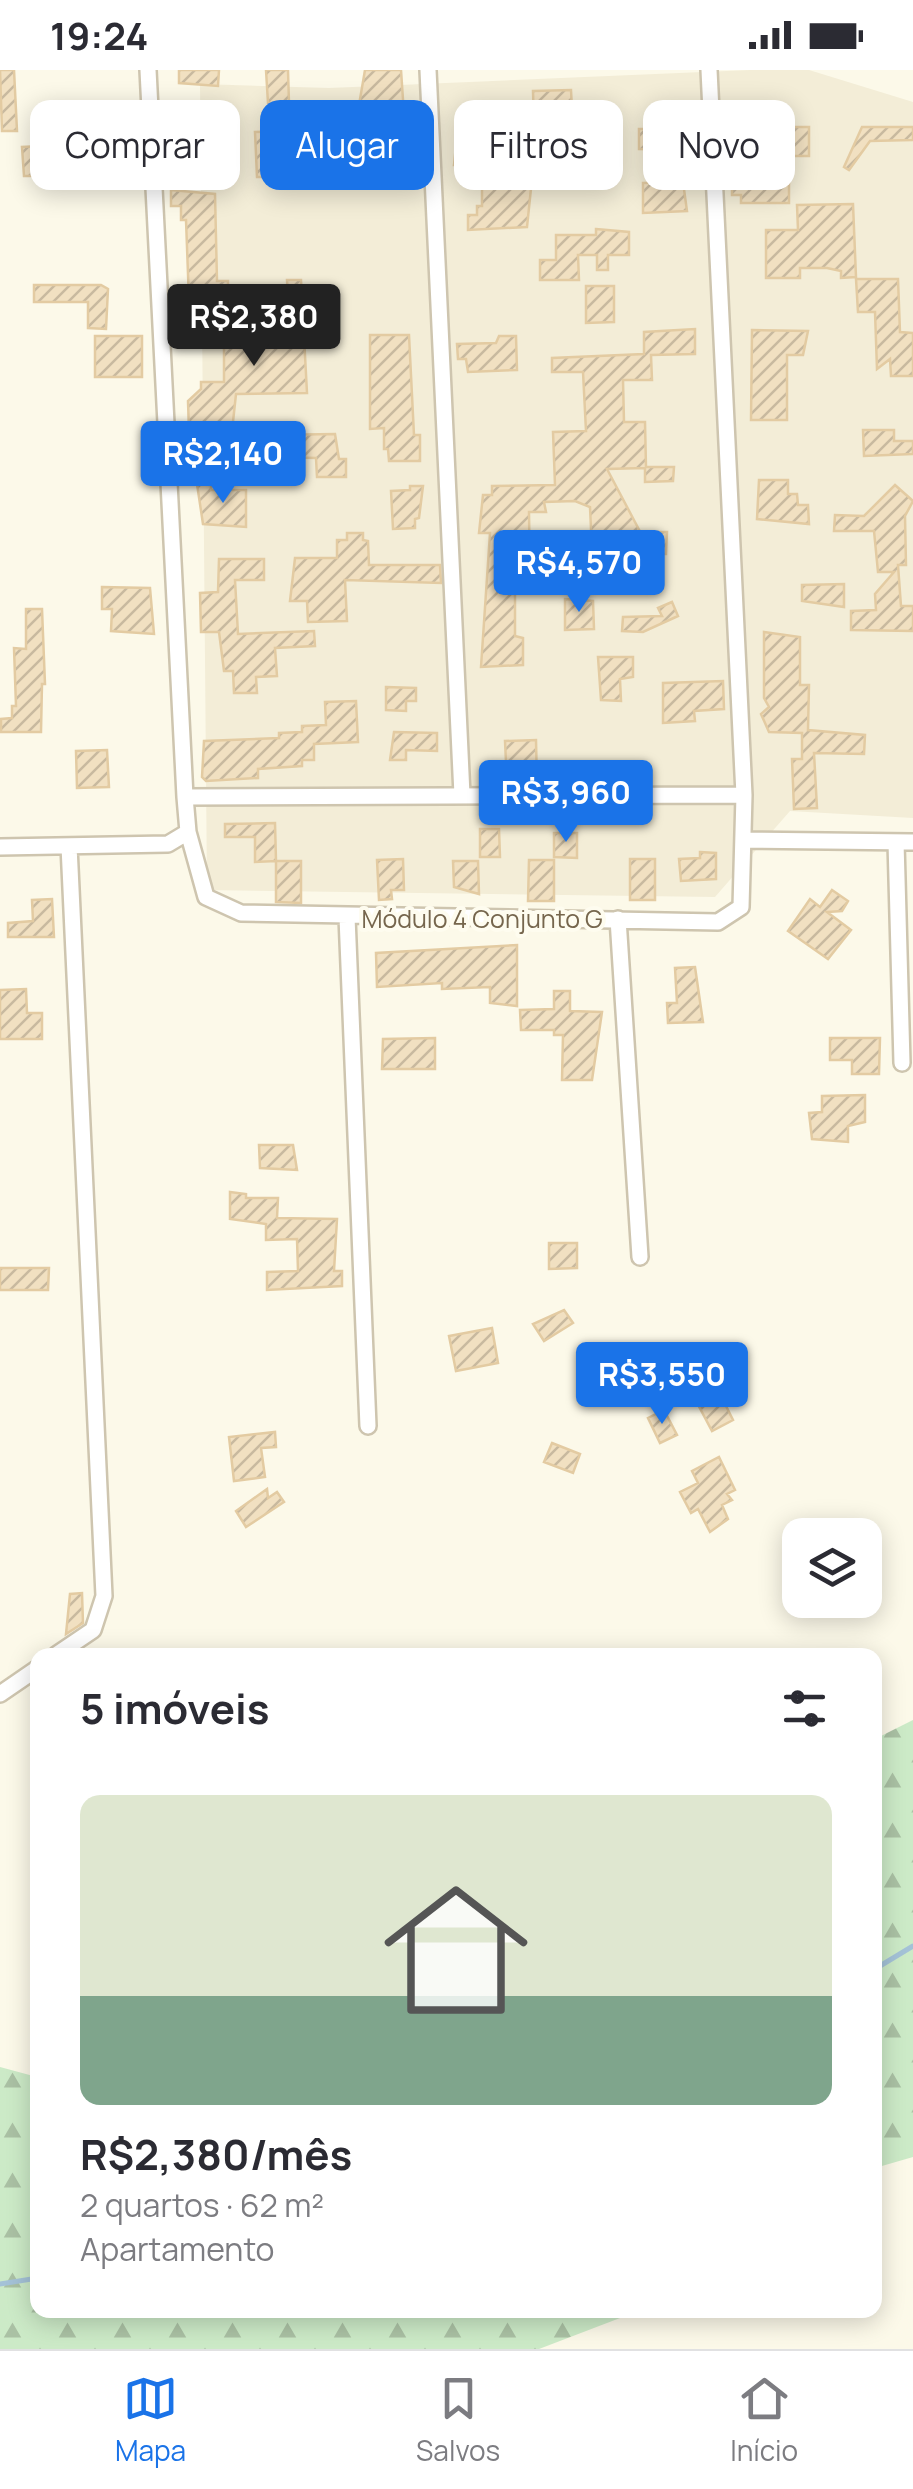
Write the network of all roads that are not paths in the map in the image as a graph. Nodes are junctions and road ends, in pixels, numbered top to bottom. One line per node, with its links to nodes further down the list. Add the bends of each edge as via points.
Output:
1 (148, 70): 5 (street)
2 (428, 70): 6 (street)
3 (709, 70): 4 (street)
4 (744, 795): 6 (street); 8 (street)
5 (185, 796): 6 (street); 7 (street)
6 (462, 796)
7 (188, 832): 10 (street, via 168,844); 12 (street, Módulo 4 Conjunto G, via 200,885 212,903 241,913)
8 (744, 840): 9 (street); 13 (street, Módulo 4 Conjunto G, via 737,914 718,922)
9 (905, 842): 14 (street)
10 (69, 846): 11 (street); 17 (street, via 104,1596 93,1630)
11 (0, 847)
12 (346, 917): 13 (street, Módulo 4 Conjunto G); 16 (street)
13 (618, 919): 15 (street)
14 (902, 1063)
15 (640, 1257)
16 (368, 1426)
17 (66, 1648)
18 (30, 1673): 19 (street)
19 (0, 1694)

